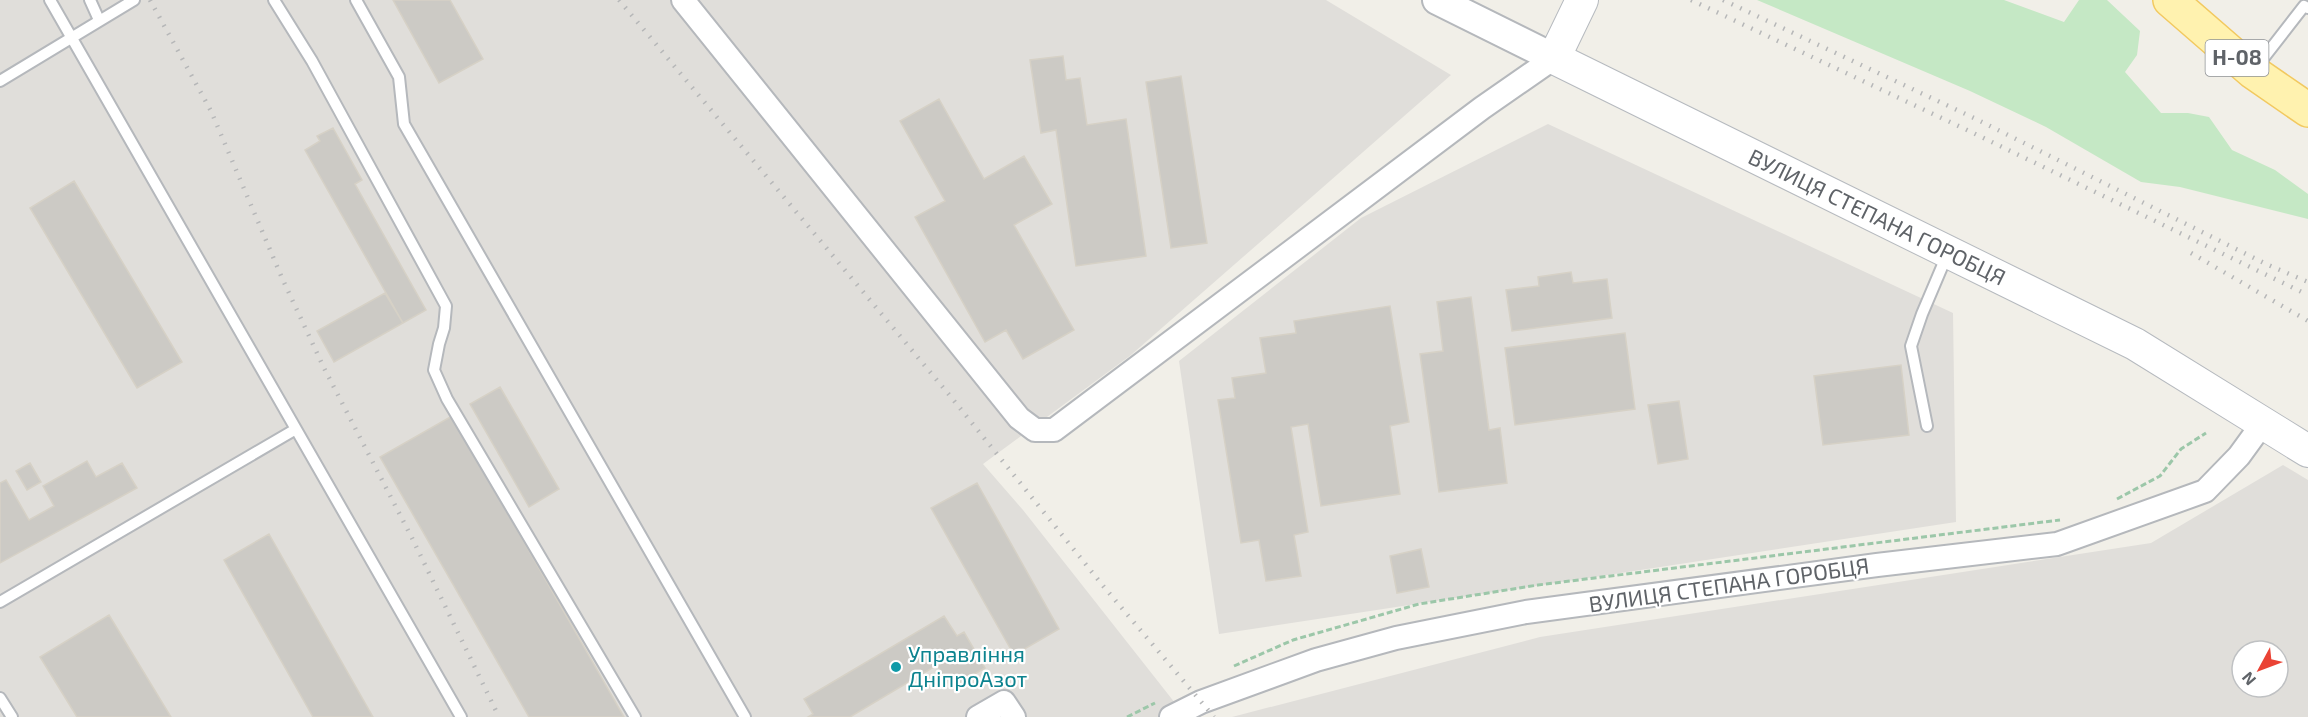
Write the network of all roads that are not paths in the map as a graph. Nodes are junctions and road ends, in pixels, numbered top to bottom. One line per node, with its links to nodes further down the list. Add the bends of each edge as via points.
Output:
1 (50, 0): 12 (lane)
2 (90, 0): 11 (lane)
3 (134, 0): 11 (lane)
4 (274, 0): 26 (lane, via 312,61 446,306 434,370 447,399)
5 (356, 0): 27 (lane, via 399,77 404,124)
6 (683, 0): 13 (street, via 1019,418 1035,430 1054,430)
7 (1437, 0): 13 (street, ВУЛИЦЯ СТЕПАНА ГОРОБЦЯ)
8 (1582, 0): 13 (main road)
9 (2170, 0): 14 (main road, Н-08)
10 (2308, 9): 14 (lane, via 2304,6)
11 (99, 20): 12 (lane)
12 (71, 37): 15 (lane); 20 (lane)
13 (1554, 58): 17 (main road, ВУЛИЦЯ СТЕПАНА ГОРОБЦЯ)
14 (2253, 72): 16 (main road, Н-08)
15 (0, 81)
16 (2308, 110)
17 (1948, 252): 18 (main road, ВУЛИЦЯ СТЕПАНА ГОРОБЦЯ, via 2135,344); 19 (lane, via 1911,346)
18 (2263, 423): 21 (main road, ВУЛИЦЯ СТЕПАНА ГОРОБЦЯ); 30 (street, ВУЛИЦЯ СТЕПАНА ГОРОБЦЯ, via 2239,456 2205,491 2057,544 1526,612 1396,638 1316,660)
19 (1927, 426)
20 (296, 429): 22 (lane); 25 (lane)
21 (2308, 452)
22 (0, 602)
23 (0, 698): 24 (lane)
24 (12, 717)
25 (461, 717)
26 (635, 717)
27 (744, 717)
28 (978, 717): 29 (street, via 1004,702)
29 (1014, 717)
30 (1171, 717)

